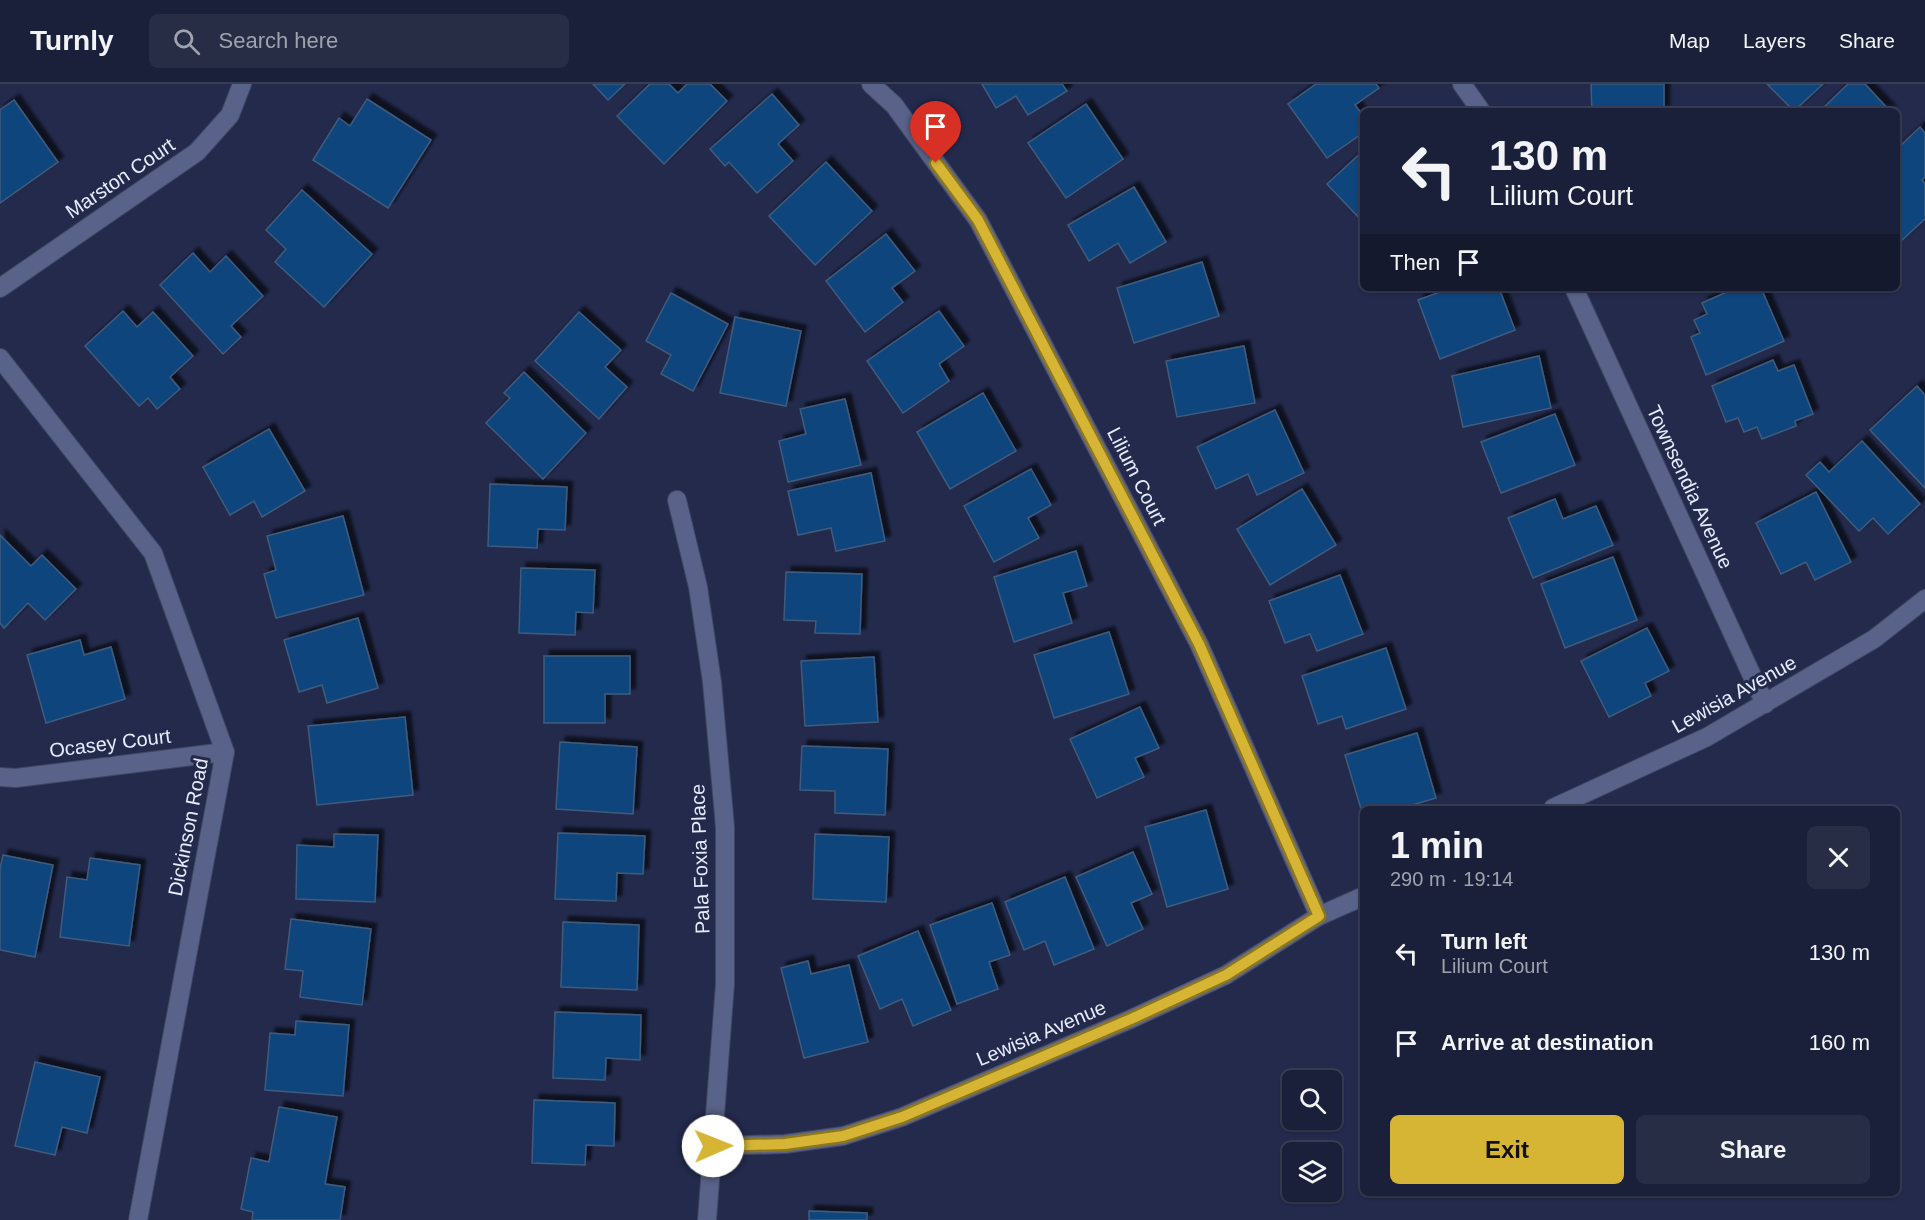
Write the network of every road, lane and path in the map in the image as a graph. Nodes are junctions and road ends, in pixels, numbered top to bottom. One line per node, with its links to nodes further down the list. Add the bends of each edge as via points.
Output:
1 (242, 84): 5 (street, Marston Court, via 230,115 198,152)
2 (871, 84): 15 (street, Lilium Court, via 894,105 978,220 1199,644)
3 (1462, 84): 4 (street)
4 (1479, 108)
5 (0, 288)
6 (1575, 291): 10 (street, Townsendia Avenue)
7 (0, 358): 11 (street, Dickinson Road, via 153,553)
8 (677, 500): 16 (street, Pala Foxia Place, via 698,587 712,682 725,827 725,984)
9 (1925, 599): 10 (street, Lewisia Avenue, via 1874,639)
10 (1765, 704): 13 (street, Lewisia Avenue, via 1707,737)
11 (225, 752): 12 (street, Ocasey Court); 17 (street, Dickinson Road)
12 (0, 777)
13 (1557, 806)
14 (1360, 898): 15 (street, Lewisia Avenue)
15 (1319, 916): 16 (street, Lewisia Avenue, via 1226,975 902,1117 843,1136 785,1144)
16 (713, 1146): 18 (street, Pala Foxia Place)
17 (138, 1220)
18 (707, 1220)

